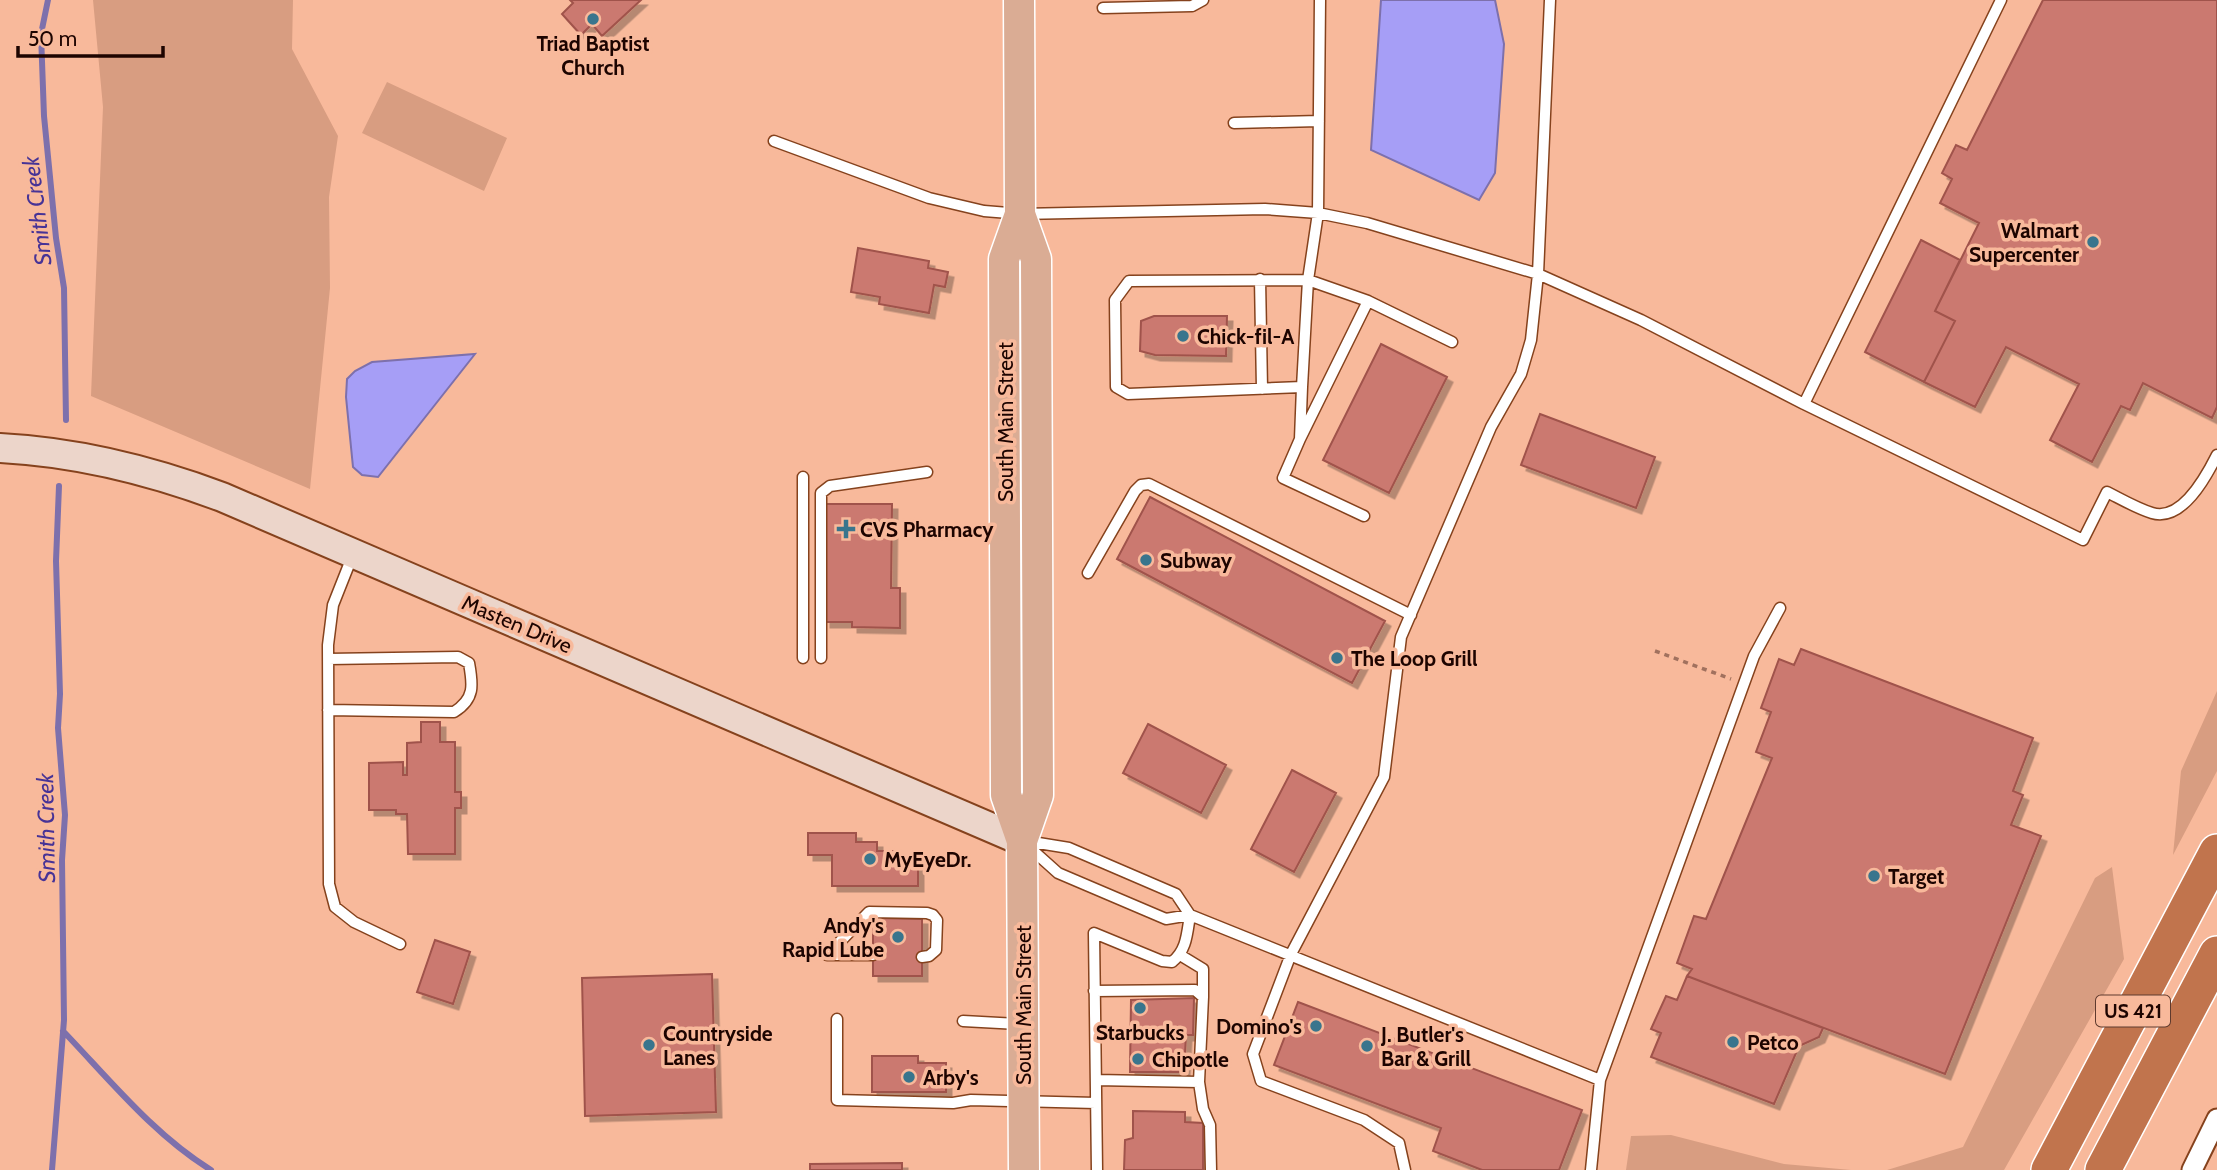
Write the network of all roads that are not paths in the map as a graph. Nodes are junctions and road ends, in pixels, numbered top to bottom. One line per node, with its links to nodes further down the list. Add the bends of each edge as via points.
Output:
1 (1018, 0): 11 (main road, South Main Street)
2 (1203, 0): 6 (lane, via 1192,6)
3 (1320, 0): 7 (lane)
4 (1550, 0): 12 (lane)
5 (2001, 0): 19 (lane)
6 (1103, 8)
7 (1319, 121): 8 (lane); 10 (lane)
8 (1234, 123)
9 (774, 141): 11 (lane, via 937,200)
10 (1318, 213): 11 (lane, via 1265,209); 12 (lane); 14 (lane)
11 (1020, 214): 34 (main road, South Main Street, via 1035,259 1038,794)
12 (1538, 274): 19 (lane, via 1641,320); 29 (lane, via 1531,340 1521,374 1492,427)
13 (1260, 279): 14 (lane); 18 (lane); 18 (lane, via 1129,281 1115,300 1116,387 1128,394)
14 (1308, 280): 15 (lane); 17 (lane)
15 (1368, 300): 16 (lane); 20 (lane)
16 (1452, 342)
17 (1302, 387): 18 (lane); 20 (lane)
18 (1262, 389)
19 (1804, 404): 22 (lane, via 2083,540 2106,492 2154,514 2171,512 2187,502)
20 (1300, 439): 25 (lane, via 1283,478)
21 (0, 448): 26 (street, Masten Drive, via 60,454 157,474)
22 (2217, 455)
23 (927, 472): 31 (lane, via 830,486 821,493)
24 (803, 477): 30 (lane)
25 (1364, 516)
26 (354, 554): 32 (lane, via 333,605); 34 (street, Masten Drive)
27 (1088, 573): 29 (lane, via 1135,491 1149,484)
28 (1780, 608): 49 (lane, via 1754,656)
29 (1411, 615): 38 (lane, via 1401,637 1384,777)
30 (803, 658)
31 (821, 658)
32 (328, 659): 33 (lane); 33 (lane, via 458,657 469,663 471,694 454,712)
33 (328, 710): 37 (lane, via 329,884 335,907 354,922)
34 (1022, 841): 36 (lane, via 1069,848 1176,894); 36 (lane, via 1058,873 1166,919); 47 (main road, South Main Street)
35 (2217, 852): 59 (highway, US 421)
36 (1190, 915): 38 (lane); 41 (lane)
37 (400, 944)
38 (1291, 954): 49 (lane); 57 (lane, via 1253,1054 1261,1081 1364,1120 1399,1143)
39 (2217, 954): 60 (highway, US 421)
40 (873, 955): 42 (lane, via 827,955 869,912 927,913 937,920 936,950)
41 (1180, 956): 43 (lane, via 1172,962 1162,961 1094,933); 44 (lane, via 1203,969)
42 (922, 957)
43 (1094, 991): 44 (lane, via 1195,990); 48 (lane)
44 (1203, 997): 50 (lane)
45 (837, 1019): 51 (lane, via 836,1100)
46 (963, 1021): 47 (lane)
47 (1023, 1024): 51 (main road, South Main Street)
48 (1096, 1080): 50 (lane); 52 (lane)
49 (1600, 1080): 58 (lane)
50 (1199, 1082): 56 (lane, via 1210,1125)
51 (1023, 1102): 52 (lane); 54 (main road, South Main Street)
52 (1096, 1103): 55 (lane)
53 (2217, 1119): 61 (street)
54 (1024, 1170)
55 (1097, 1170)
56 (1211, 1170)
57 (1405, 1170)
58 (1591, 1170)
59 (2049, 1170)
60 (2103, 1170)
61 (2192, 1170)

